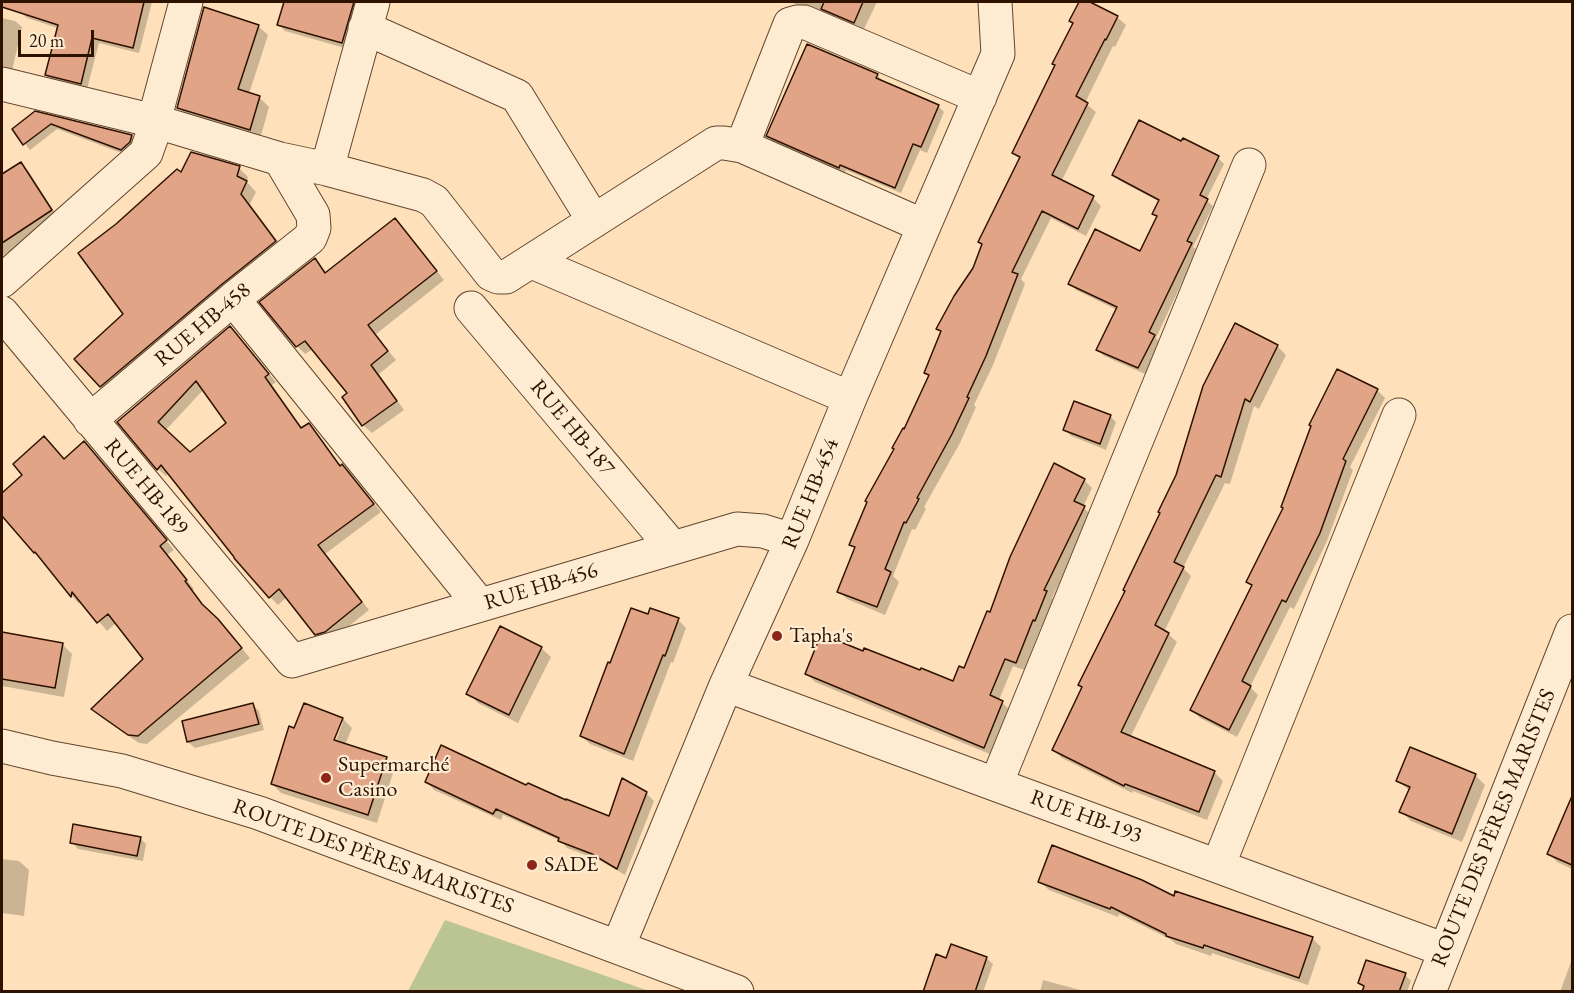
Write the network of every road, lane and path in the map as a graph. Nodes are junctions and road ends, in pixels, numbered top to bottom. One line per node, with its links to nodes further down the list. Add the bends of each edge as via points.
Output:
1 (186, 2): 6 (street)
2 (995, 2): 5 (street, RUE HB-454, via 998,54)
3 (369, 15): 10 (street); 11 (street, via 517,96)
4 (2, 84): 6 (street)
5 (980, 97): 7 (street, via 797,22 790,24); 12 (street, RUE HB-454)
6 (154, 121): 8 (street); 14 (street, via 146,153)
7 (742, 146): 11 (street, via 716,143); 12 (street)
8 (280, 159): 10 (street); 15 (street, RUE HB-458, via 314,215 314,228 310,238)
9 (1249, 165): 28 (street)
10 (327, 169): 13 (street, via 434,201 491,274 506,277)
11 (594, 221): 13 (street)
12 (924, 226): 18 (street, RUE HB-454)
13 (532, 262): 18 (street)
14 (2, 281)
15 (233, 298): 20 (street, RUE HB-458); 23 (street)
16 (471, 308): 22 (street, RUE HB-187)
17 (2, 313): 20 (street, RUE HB-189)
18 (850, 398): 21 (street, RUE HB-454)
19 (1399, 415): 29 (street)
20 (90, 420): 25 (street, RUE HB-189)
21 (792, 540): 22 (street, RUE HB-456, via 763,531 737,529); 26 (street, RUE HB-454)
22 (673, 548): 23 (street, RUE HB-456)
23 (480, 605): 25 (street, RUE HB-456)
24 (1572, 631): 31 (street, ROUTE DES PÈRES MARISTES)
25 (292, 661)
26 (726, 684): 28 (street, RUE HB-193); 30 (street, RUE HB-454)
27 (2, 747): 30 (street, ROUTE DES PÈRES MARISTES, via 122,771 259,813)
28 (996, 784): 29 (street, RUE HB-193)
29 (1218, 866): 31 (street, RUE HB-193)
30 (618, 947): 32 (street, ROUTE DES PÈRES MARISTES)
31 (1445, 950): 33 (street, ROUTE DES PÈRES MARISTES)
32 (737, 992)
33 (1429, 992)

